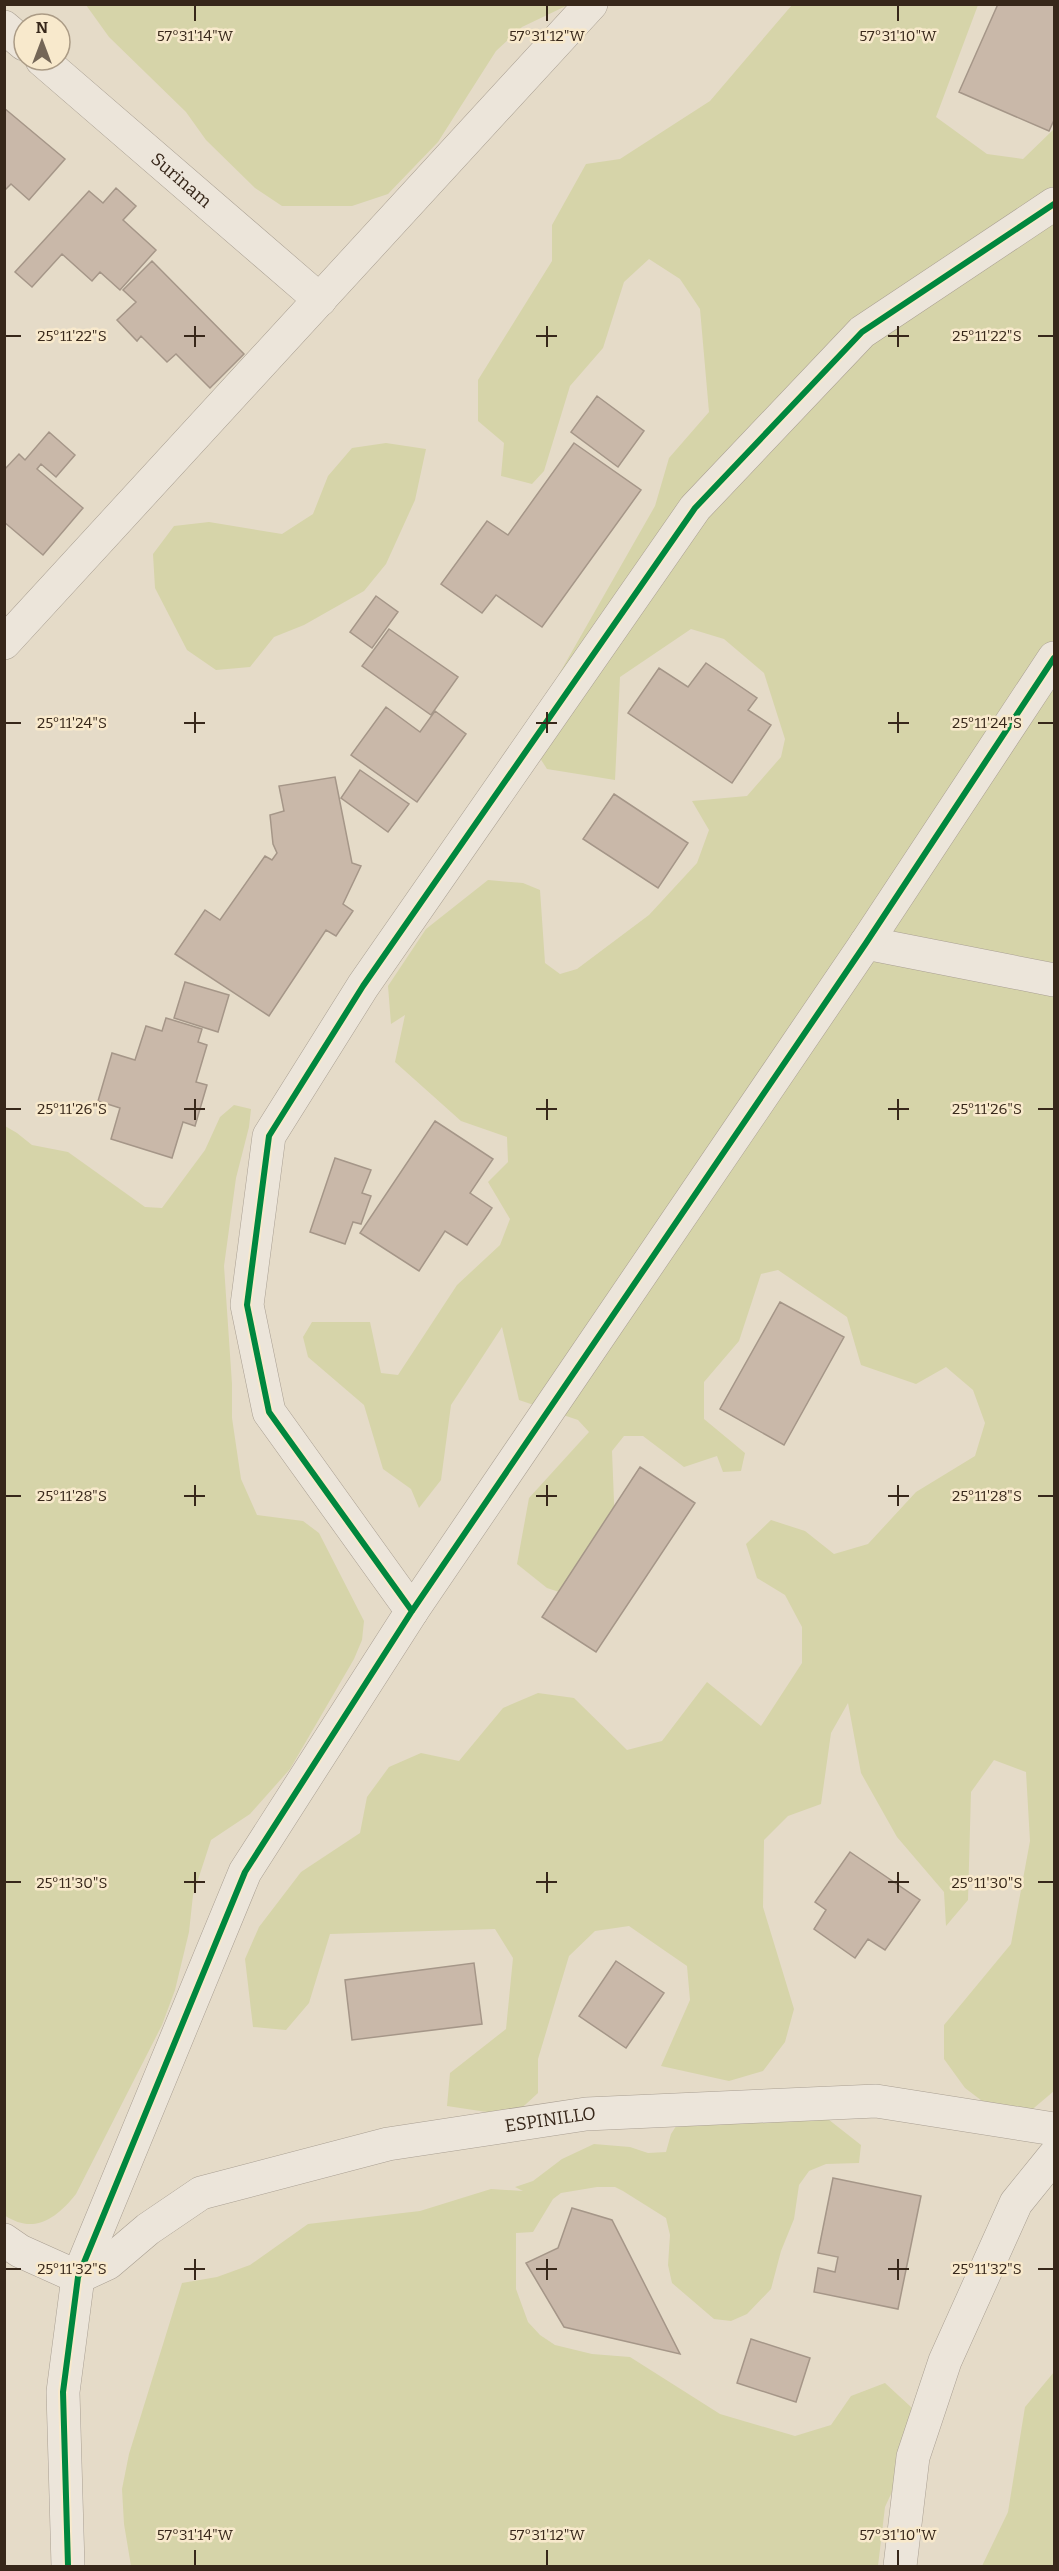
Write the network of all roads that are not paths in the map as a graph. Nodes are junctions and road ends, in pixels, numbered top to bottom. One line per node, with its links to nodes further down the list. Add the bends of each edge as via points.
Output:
1 (591, 4): 4 (street)
2 (56, 72): 4 (street, Surinam)
3 (1054, 204): 9 (street, via 862,332 695,508 363,986 269,1136 247,1305 269,1412)
4 (320, 300): 5 (street)
5 (6, 640)
6 (1054, 658): 7 (street)
7 (866, 943): 8 (street); 9 (street)
8 (1054, 980)
9 (412, 1611): 13 (street, via 244,1872)
10 (1054, 2129): 13 (street, ESPINILLO, via 876,2101 586,2114 400,2142 201,2193 148,2229 108,2263)
11 (1054, 2157): 15 (street, via 1016,2204 945,2361 913,2457)
12 (4, 2240): 13 (street, via 20,2252)
13 (78, 2277): 14 (street, via 63,2392)
14 (69, 2566)
15 (900, 2566)

